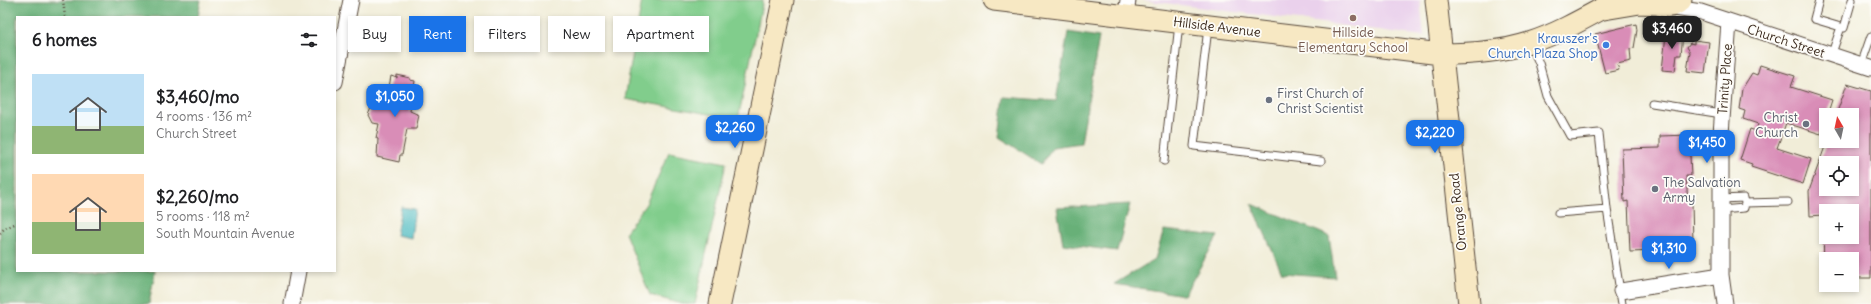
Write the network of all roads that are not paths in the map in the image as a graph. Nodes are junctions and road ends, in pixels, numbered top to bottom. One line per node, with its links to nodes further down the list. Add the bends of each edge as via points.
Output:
1 (351, 0): 21 (street)
2 (783, 0): 35 (street)
3 (994, 0): 10 (street, Hillside Avenue)
4 (1436, 0): 18 (street, Orange Road)
5 (1689, 0): 11 (street, Church Street)
6 (1819, 0): 15 (lane, via 1814,19)
7 (1852, 0): 15 (lane, via 1844,28)
8 (1665, 3): 9 (street, Church Street); 11 (street, Church Street)
9 (1610, 5): 17 (street, Church Street)
10 (1127, 8): 12 (street, Hillside Avenue)
11 (1701, 12): 13 (street, Church Street)
12 (1179, 22): 14 (street, Hillside Avenue); 24 (lane)
13 (1729, 22): 19 (street, Church Street); 23 (street, Trinity Place)
14 (1208, 25): 18 (street, Hillside Avenue); 25 (lane, via 1194,146)
15 (1841, 27): 19 (lane)
16 (1871, 36): 20 (lane)
17 (1530, 43): 18 (street, Church Street, via 1475,53); 29 (lane, via 1539,63 1548,96 1570,136 1599,134)
18 (1441, 54): 36 (street, Orange Road)
19 (1831, 56): 20 (street, Church Street)
20 (1866, 67)
21 (336, 77)
22 (1652, 103): 23 (lane)
23 (1722, 114): 28 (street, Trinity Place)
24 (1164, 161)
25 (1321, 161)
26 (1788, 202): 27 (lane)
27 (1744, 203): 28 (lane); 28 (lane)
28 (1721, 204): 32 (street, Trinity Place)
29 (1607, 209): 30 (lane); 33 (lane)
30 (1558, 214)
31 (298, 272): 34 (street)
32 (1721, 275): 33 (street); 37 (street, Trinity Place)
33 (1621, 298)
34 (292, 304)
35 (720, 304)
36 (1469, 304)
37 (1725, 304)

